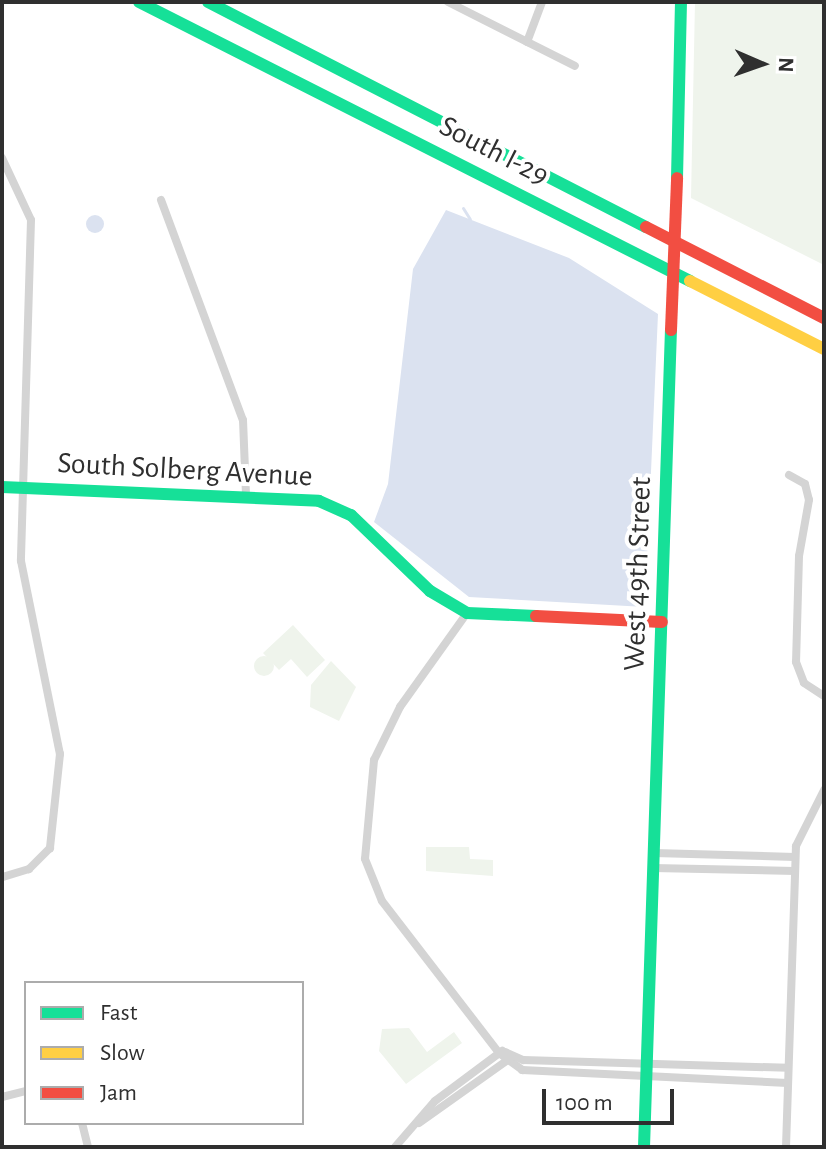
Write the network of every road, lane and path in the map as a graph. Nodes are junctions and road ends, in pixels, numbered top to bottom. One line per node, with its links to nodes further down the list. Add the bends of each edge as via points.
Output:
1 (139, 2): 11 (main road, South I-29)
2 (208, 2): 10 (main road, South I-29)
3 (448, 2): 6 (street)
4 (542, 2): 6 (street)
5 (681, 2): 17 (main road, West 49th Street, bridge)
6 (527, 42): 7 (street)
7 (575, 66)
8 (2, 158): 14 (street, via 31,220)
9 (161, 200): 15 (street, via 243,420)
10 (824, 318)
11 (824, 349)
12 (789, 475): 18 (street, via 805,484 809,500 799,556 796,662 804,683)
13 (2, 487): 14 (main road, South Solberg Avenue)
14 (23, 487): 15 (main road, South Solberg Avenue); 24 (street, via 21,570 57,724 59,808 45,856)
15 (246, 495): 16 (main road, South Solberg Avenue, via 319,501 344,511 430,591)
16 (467, 613): 17 (main road, South Solberg Avenue); 25 (street, via 377,751 365,859 382,901)
17 (662, 622): 20 (main road, West 49th Street)
18 (824, 696)
19 (824, 790): 21 (street, via 800,827)
20 (654, 853): 21 (street); 22 (main road, West 49th Street)
21 (795, 857): 23 (street)
22 (653, 868): 23 (street); 27 (main road, West 49th Street)
23 (795, 871): 28 (street)
24 (2, 877)
25 (499, 1049): 26 (street); 34 (street)
26 (510, 1059): 27 (street); 29 (street, via 539,1074); 34 (street)
27 (647, 1063): 28 (street); 29 (main road, West 49th Street)
28 (788, 1068): 30 (street)
29 (647, 1077): 30 (street); 37 (main road, West 49th Street)
30 (788, 1083): 38 (street)
31 (24, 1092): 32 (street)
32 (2, 1097)
33 (82, 1125): 35 (street)
34 (415, 1125): 36 (street)
35 (88, 1147)
36 (395, 1147)
37 (644, 1147)
38 (786, 1147)

